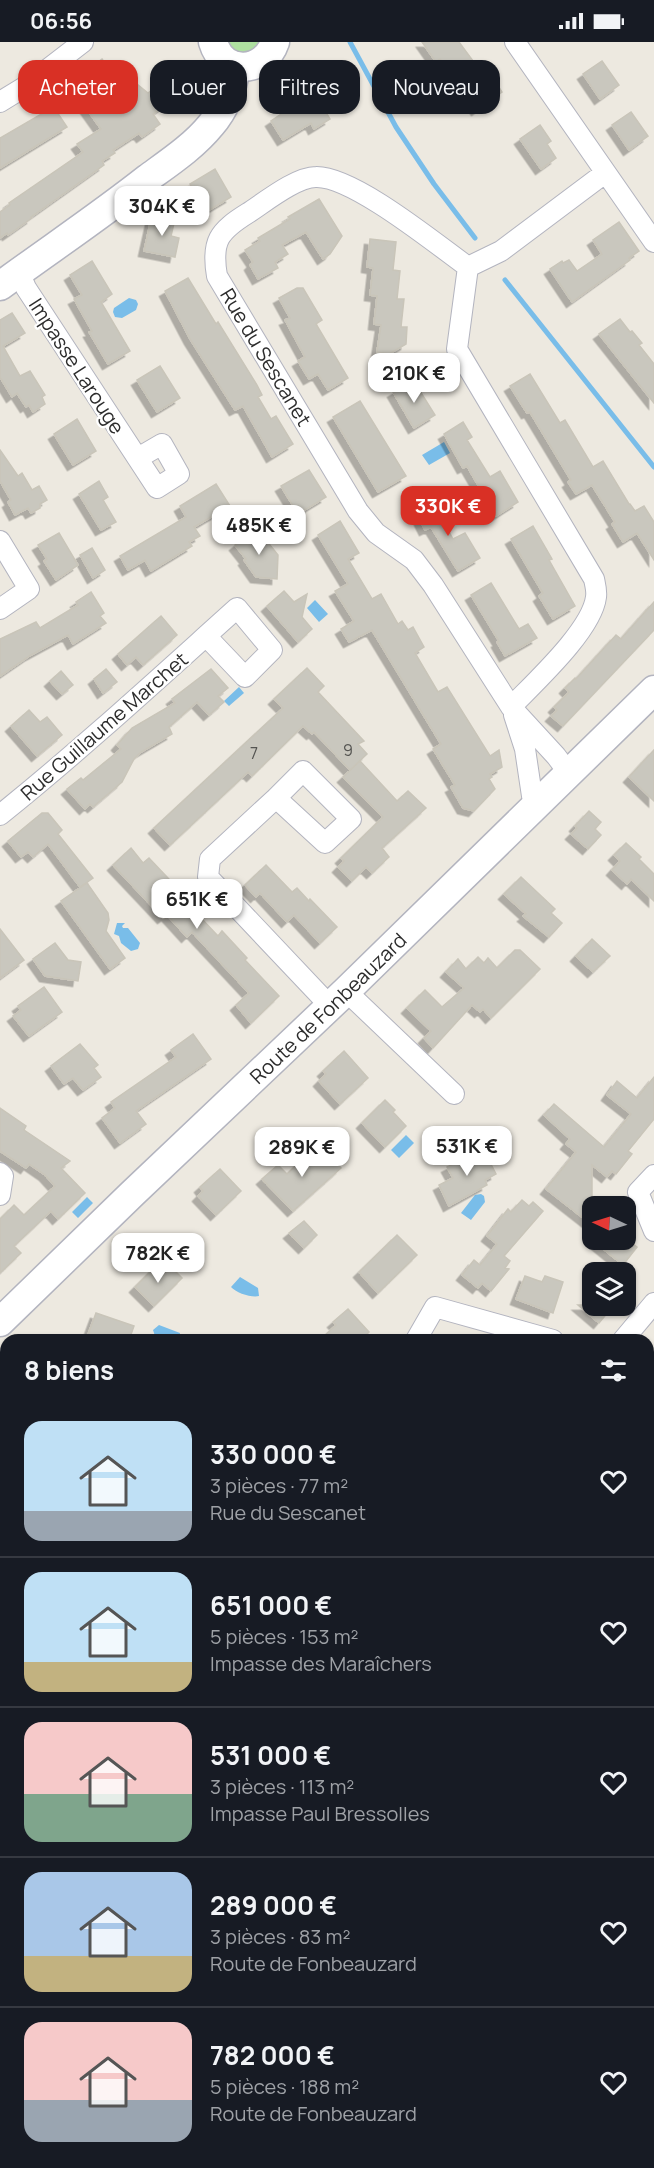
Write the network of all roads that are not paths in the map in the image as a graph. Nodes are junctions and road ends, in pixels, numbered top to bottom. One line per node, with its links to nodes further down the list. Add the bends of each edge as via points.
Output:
1 (83, 42): 7 (street)
2 (213, 42): 5 (street)
3 (275, 42): 6 (street, via 264,60)
4 (515, 42): 9 (street)
5 (225, 60)
6 (247, 67)
7 (0, 102)
8 (219, 114): 12 (street, via 188,148)
9 (605, 173): 10 (street); 11 (street, via 501,251)
10 (654, 242)
11 (468, 267): 18 (street, via 456,350 594,579 596,596 582,630); 18 (street, Rue du Sescanet, via 365,194 338,180 316,177 301,180 227,226 216,242 214,259 217,276 358,511 376,533 414,560)
12 (10, 279): 13 (street, Impasse Larouge, via 26,288)
13 (138, 458)
14 (0, 541): 15 (street, via 29,589)
15 (0, 609)
16 (206, 636): 22 (street, Rue Guillaume Marchet, via 63,765)
17 (654, 690): 19 (street, Route de Fonbeauzard)
18 (511, 707): 19 (street, Rue du Sescanet); 21 (street, Rue du Sescanet, via 525,749 532,796)
19 (568, 772): 21 (street, Route de Fonbeauzard)
20 (276, 798): 23 (street, via 210,859 208,877)
21 (538, 803): 23 (street, Route de Fonbeauzard)
22 (0, 815)
23 (338, 999): 24 (street); 30 (street, Route de Fonbeauzard)
24 (454, 1094)
25 (0, 1173): 27 (street)
26 (654, 1175): 28 (street, via 638,1192)
27 (0, 1196)
28 (654, 1231)
29 (654, 1303): 33 (street)
30 (4, 1312)
31 (419, 1334): 32 (street, via 435,1306)
32 (532, 1334)
33 (629, 1334)

